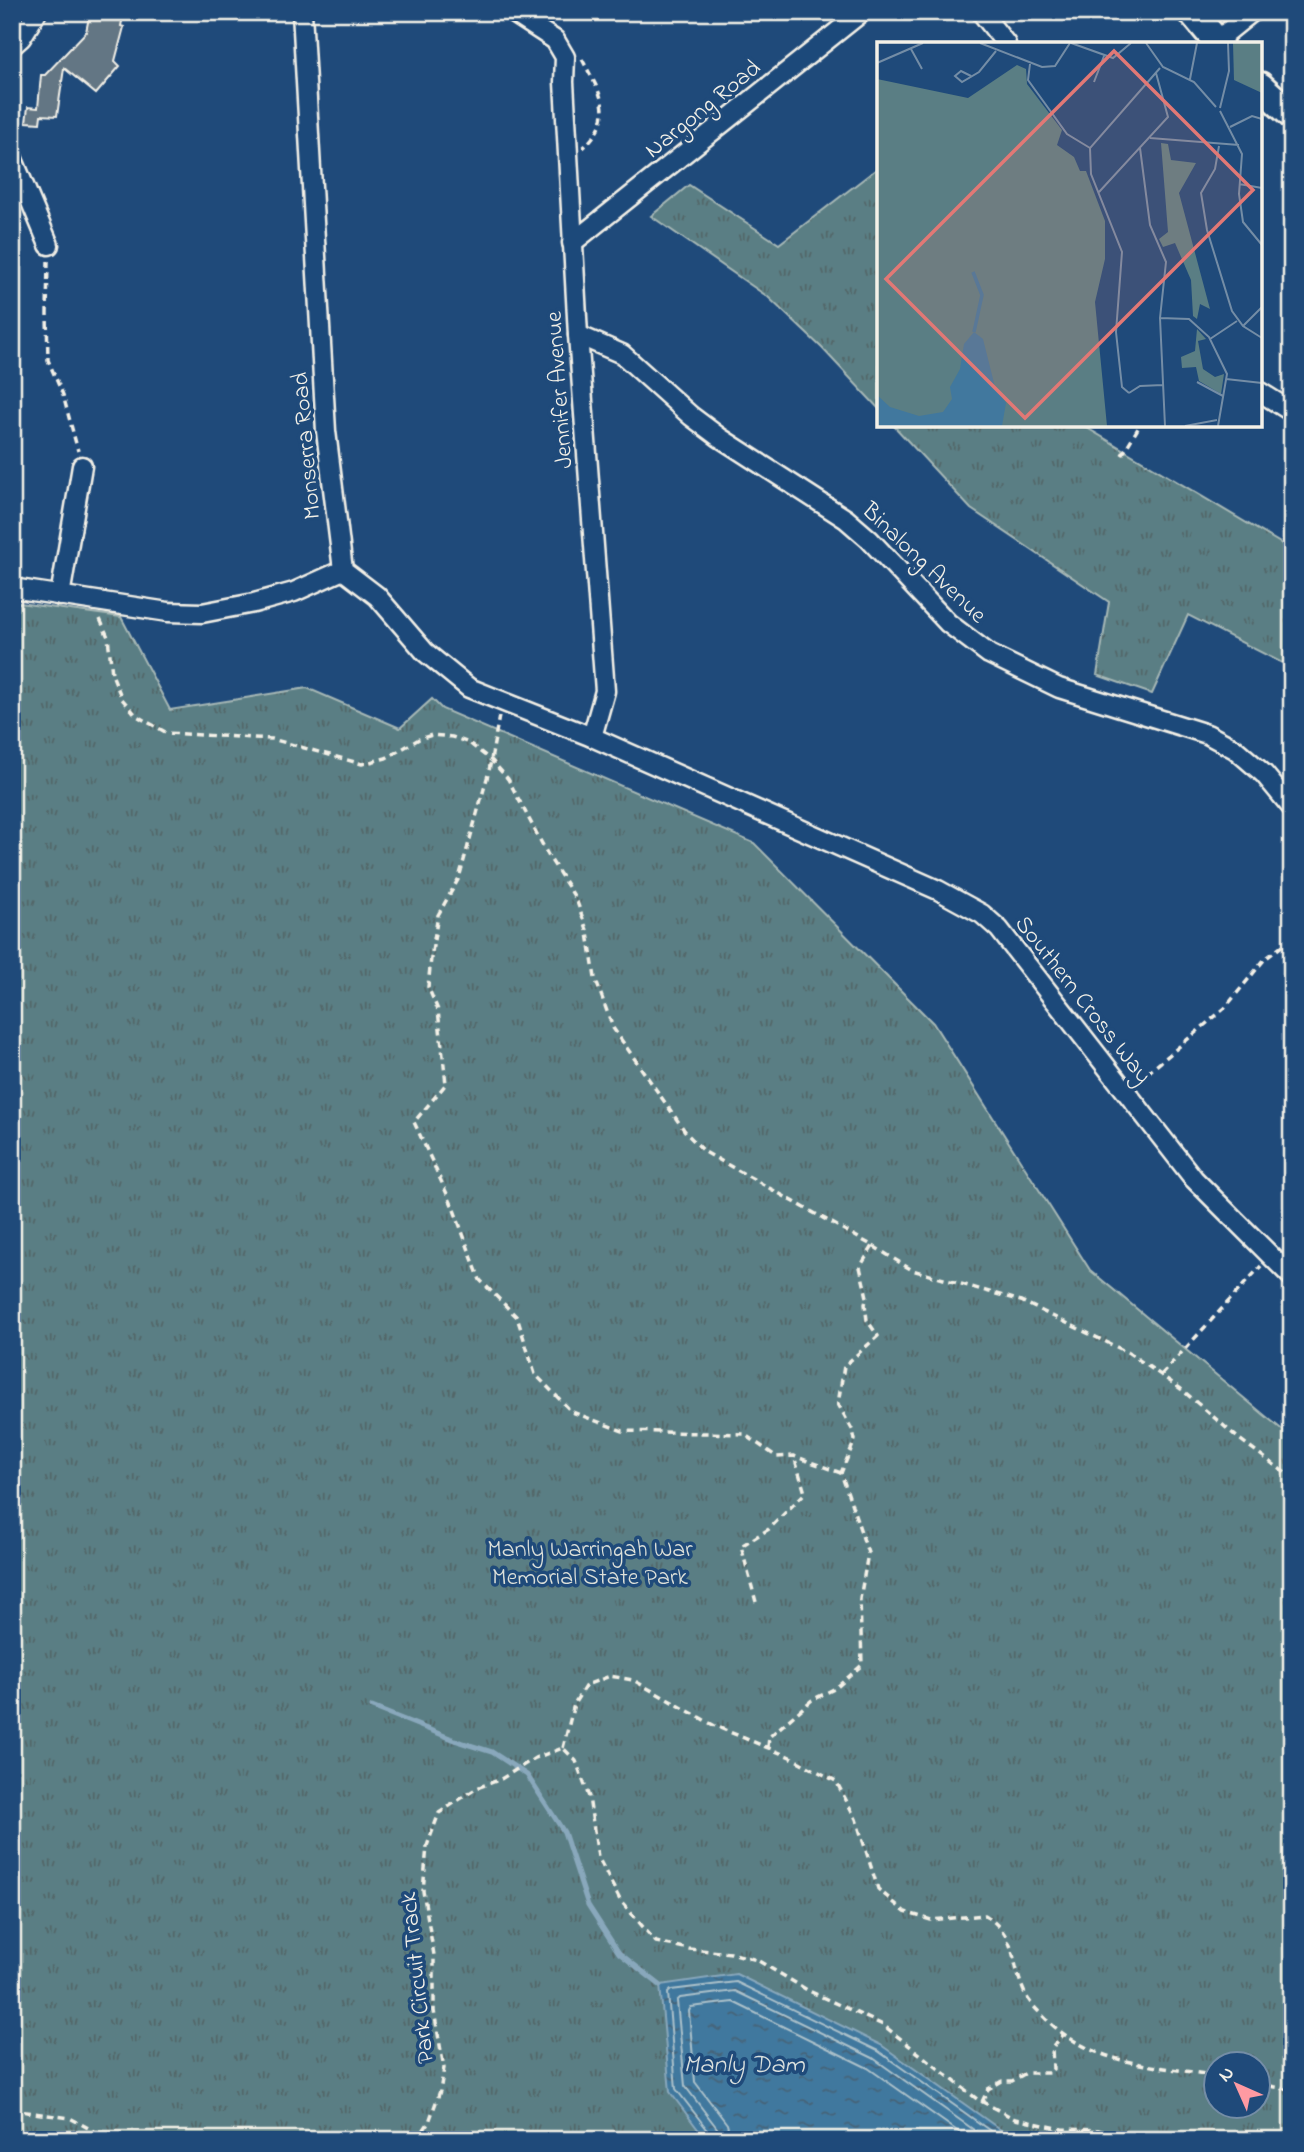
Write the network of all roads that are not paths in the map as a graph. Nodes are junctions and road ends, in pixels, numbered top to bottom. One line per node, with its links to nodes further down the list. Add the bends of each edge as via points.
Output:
1 (37, 12): 10 (street)
2 (302, 12): 20 (street, Monserra Road, via 326,431)
3 (512, 12): 14 (street, Jennifer Avenue, via 555,40 565,57)
4 (862, 12): 14 (street, Nargong Road)
5 (981, 12): 8 (street)
6 (1192, 12): 9 (main road)
7 (1252, 12): 9 (street)
8 (1004, 42)
9 (1217, 42)
10 (12, 46)
11 (1262, 88): 12 (main road)
12 (1292, 115)
13 (12, 157): 15 (street)
14 (572, 243): 16 (street, Jennifer Avenue)
15 (49, 245)
16 (578, 335): 23 (street, Jennifer Avenue, via 605,691); 24 (street, Binalong Avenue, via 622,354 719,437 846,519 948,623 989,654 1059,688 1208,734 1264,774)
17 (1262, 393): 18 (street)
18 (1292, 412)
19 (82, 466): 22 (street)
20 (343, 570): 22 (street, via 294,592 202,613); 23 (street, via 377,596 425,652 469,688)
21 (12, 588): 22 (street)
22 (60, 596)
23 (592, 737): 25 (street, Southern Cross Way, via 982,914 999,929 1194,1179)
24 (1292, 808)
25 (1292, 1277)

